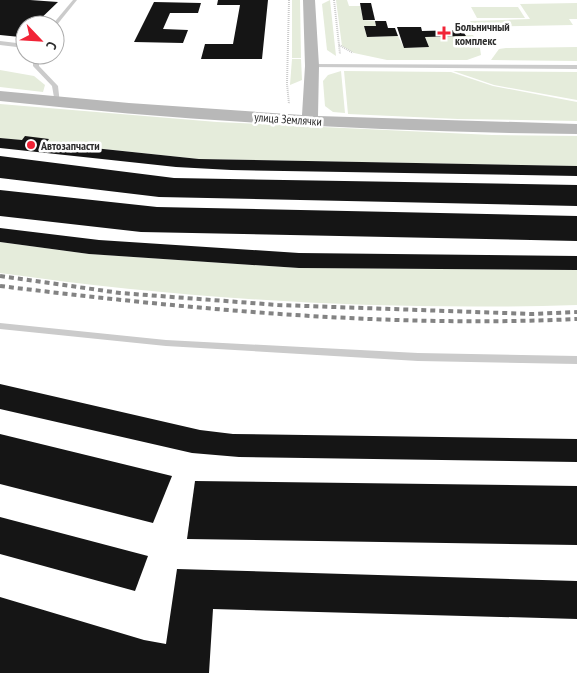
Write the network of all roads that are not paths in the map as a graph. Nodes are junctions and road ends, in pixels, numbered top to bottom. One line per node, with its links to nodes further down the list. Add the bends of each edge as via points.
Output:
1 (75, 0): 3 (lane)
2 (309, 0): 7 (main road)
3 (62, 15)
4 (0, 43): 5 (lane)
5 (15, 45)
6 (36, 65): 10 (lane, via 55,86)
7 (312, 66): 8 (lane); 11 (main road)
8 (577, 67)
9 (0, 96): 10 (main road, улица Землячки)
10 (58, 103): 11 (main road, улица Землячки)
11 (310, 121): 12 (main road, улица Землячки)
12 (577, 129)
13 (0, 326): 14 (lane, via 166,343 418,357)
14 (577, 360)

